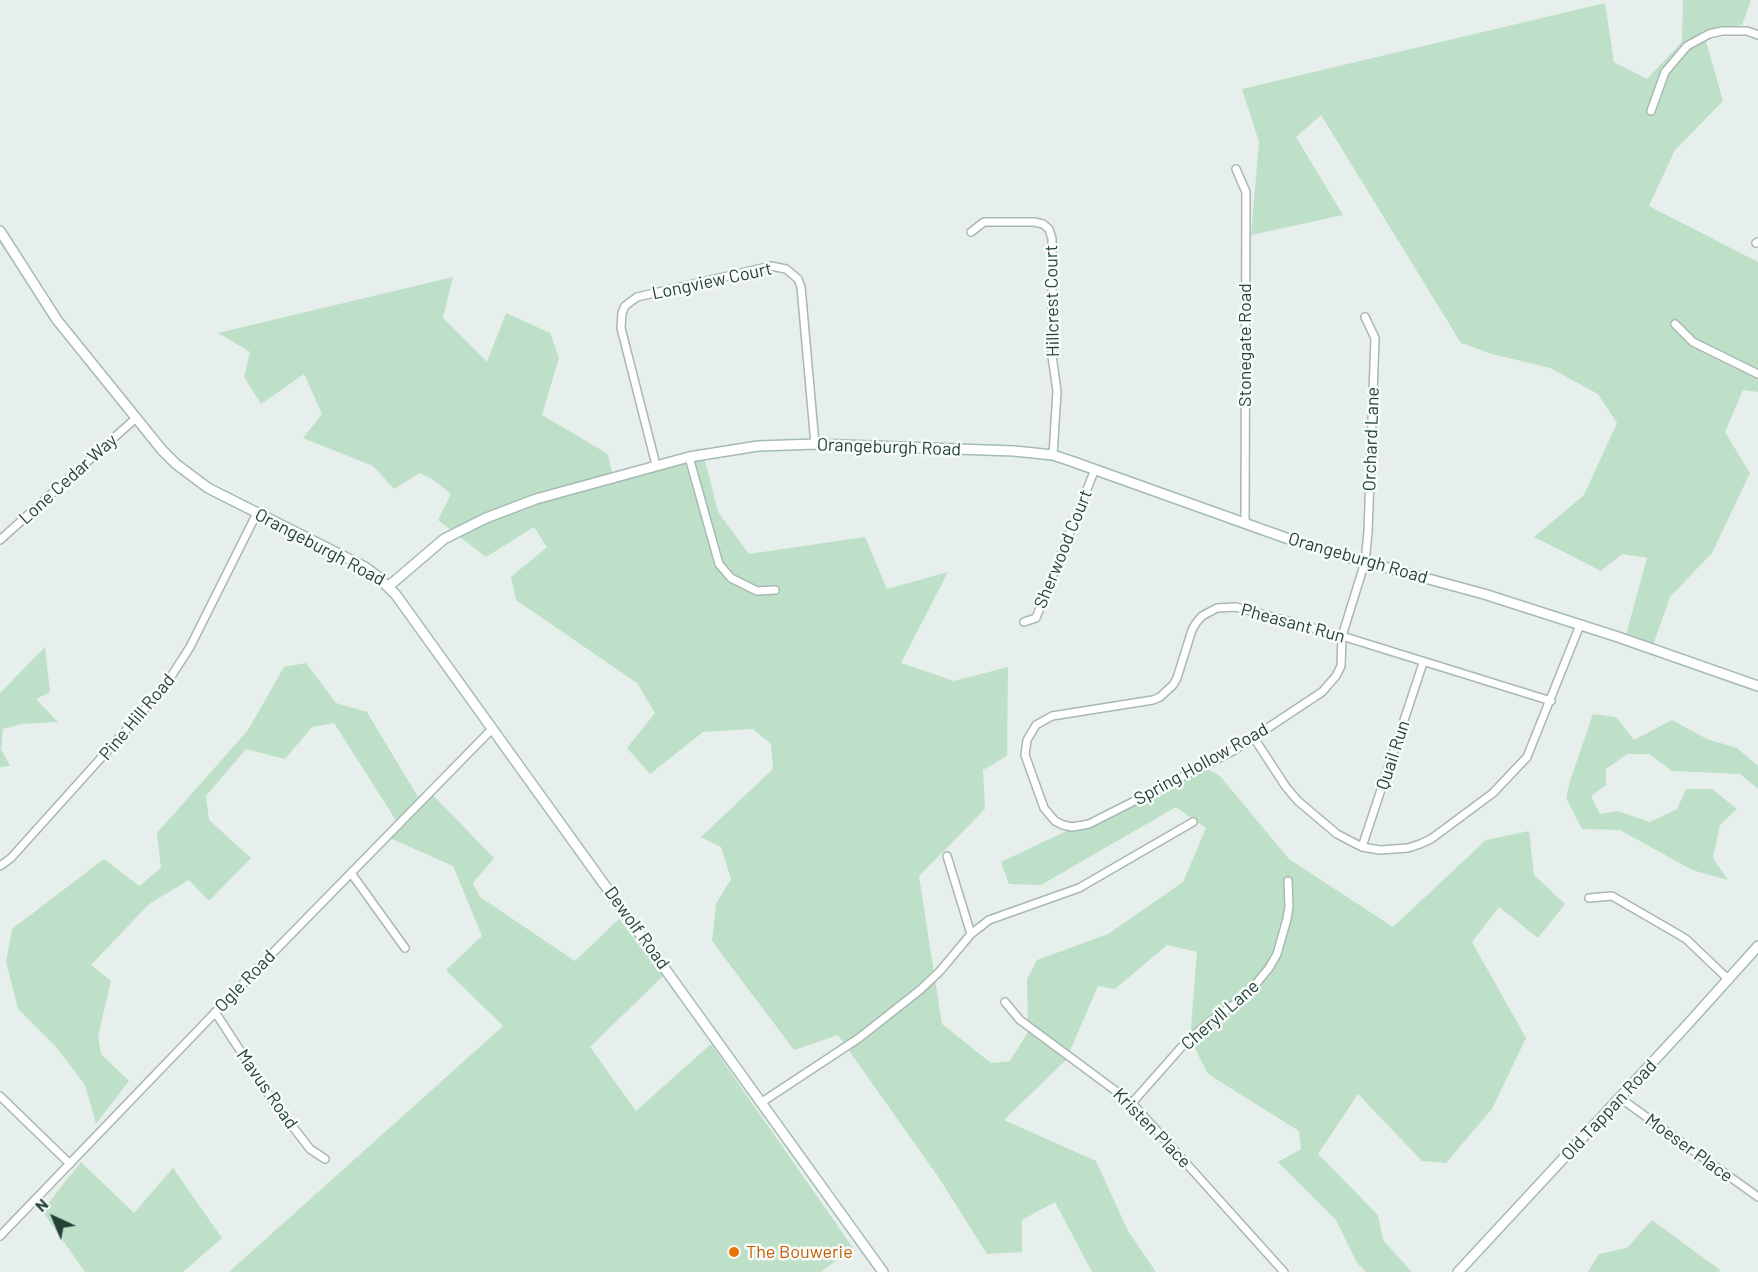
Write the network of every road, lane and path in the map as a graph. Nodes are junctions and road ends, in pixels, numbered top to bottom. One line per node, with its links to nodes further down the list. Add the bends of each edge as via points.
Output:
1 (1758, 35): 2 (street, via 1735,30 1709,34 1687,46 1665,72)
2 (1651, 111)
3 (1236, 169): 16 (street, Stonegate Road, via 1246,192)
4 (0, 231): 9 (main road, Orangeburgh Road, via 52,312)
5 (971, 232): 11 (street, Hillcrest Court, via 984,222 1034,222 1049,229 1052,356 1057,392)
6 (1365, 317): 18 (street, Orchard Lane, via 1375,338)
7 (1675, 324): 8 (street, via 1693,342)
8 (1758, 374)
9 (136, 418): 15 (main road, Orangeburgh Road, via 191,477); 17 (street, Lone Cedar Way)
10 (815, 444): 11 (main road, Orangeburgh Road); 12 (main road, Orangeburgh Road, via 758,446); 13 (street, Longview Court, via 801,287 786,269 771,266 637,297 625,306 621,328)
11 (1053, 455): 14 (main road, Orangeburgh Road)
12 (689, 457): 13 (main road, Orangeburgh Road); 20 (street, via 719,564 731,578 757,591)
13 (656, 465): 19 (main road, Orangeburgh Road, via 536,499 486,518 444,539)
14 (1095, 469): 16 (main road, Orangeburgh Road); 21 (street, Sherwood Court, via 1036,618)
15 (257, 513): 19 (main road, Orangeburgh Road, via 365,567); 33 (street, Pine Hill Road, via 190,647 163,689 19,850)
16 (1245, 523): 18 (main road, Orangeburgh Road)
17 (0, 540)
18 (1365, 562): 22 (main road, Orangeburgh Road); 23 (street, Spring Hollow Road)
19 (389, 586): 27 (main road, Dewolf Road)
20 (775, 590)
21 (1024, 622)
22 (1580, 625): 25 (main road, Orangeburgh Road); 26 (street)
23 (1342, 636): 24 (street, Pheasant Run); 28 (street, Spring Hollow Road, via 1341,666 1330,685); 29 (street, Pheasant Run, via 1236,607 1209,611 1196,622 1177,678 1160,697 1052,716 1036,725 1025,748)
24 (1423, 663): 26 (street, Pheasant Run); 31 (street, Quail Run)
25 (1758, 686)
26 (1551, 701): 31 (street, via 1527,757 1479,803 1420,844 1394,850)
27 (492, 729): 34 (street, Ogle Road); 45 (main road, Dewolf Road)
28 (1254, 738): 29 (street, Spring Hollow Road, via 1081,826 1063,825 1048,815); 31 (street, via 1298,801 1336,834)
29 (1034, 781)
30 (1193, 822): 37 (street, via 1078,888 988,920)
31 (1362, 847)
32 (947, 856): 37 (street)
33 (0, 866)
34 (351, 873): 39 (street); 42 (street, Ogle Road)
35 (1287, 881): 46 (street, Cheryll Lane, via 1287,920 1269,969 1246,996 1185,1043)
36 (1589, 898): 40 (street, via 1612,896 1676,933)
37 (971, 934): 45 (street, via 920,990 859,1038)
38 (1758, 946): 40 (main road, Old Tappan Road)
39 (405, 948)
40 (1729, 980): 44 (main road, Old Tappan Road)
41 (1005, 1002): 46 (street, Kristen Place, via 1020,1020)
42 (215, 1012): 47 (street, Mavus Road, via 273,1101 310,1149); 48 (street, Ogle Road)
43 (0, 1096): 48 (street)
44 (1620, 1098): 49 (street, Moeser Place); 53 (main road, Old Tappan Road)
45 (762, 1102): 51 (main road, Dewolf Road)
46 (1132, 1103): 52 (street, Kristen Place)
47 (325, 1159)
48 (70, 1164): 50 (street, Ogle Road)
49 (1758, 1197)
50 (0, 1236)
51 (883, 1272)
52 (1284, 1272)
53 (1458, 1272)

